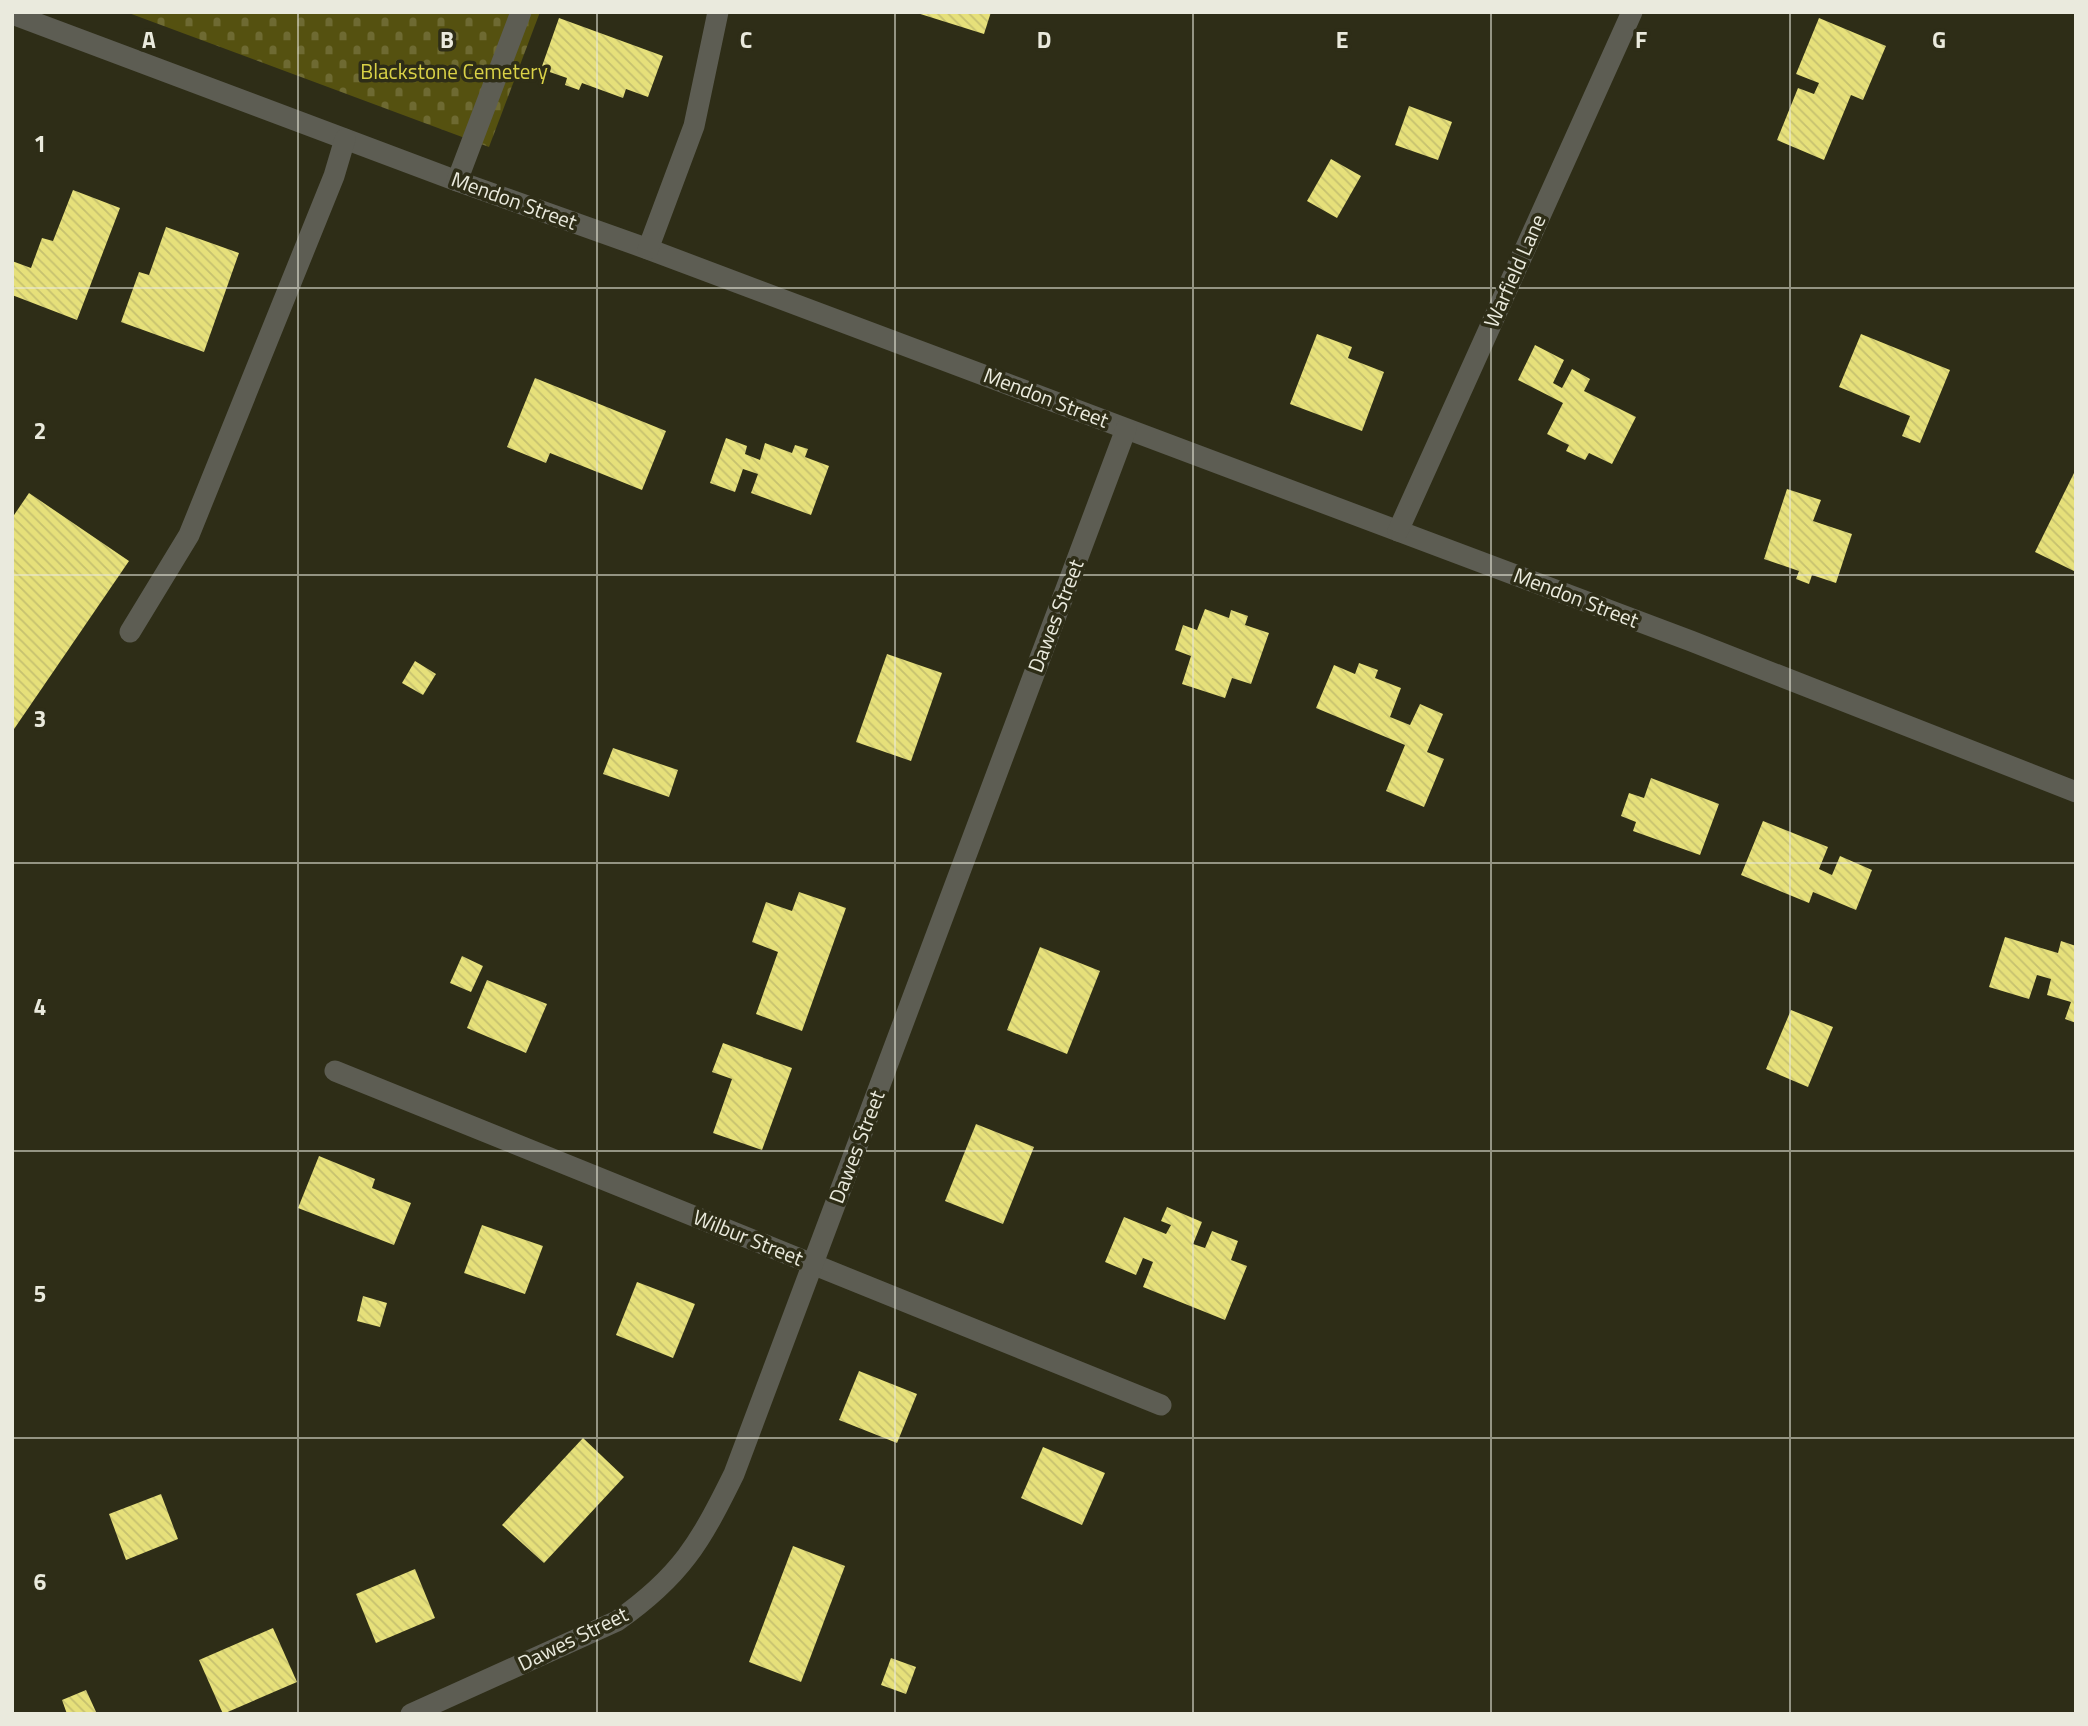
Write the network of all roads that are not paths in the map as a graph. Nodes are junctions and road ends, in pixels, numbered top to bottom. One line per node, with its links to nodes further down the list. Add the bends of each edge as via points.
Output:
1 (521, 12): 6 (street)
2 (718, 12): 7 (street, via 694,125)
3 (1632, 12): 9 (street, Warfield Lane)
4 (12, 14): 5 (street, Mendon Street)
5 (345, 139): 6 (street, Mendon Street); 10 (street, via 189,535)
6 (457, 181): 7 (street, Mendon Street)
7 (648, 249): 8 (street, Mendon Street)
8 (1126, 429): 9 (street, Mendon Street); 13 (street, Dawes Street)
9 (1398, 531): 11 (street, Mendon Street)
10 (130, 632)
11 (2076, 792)
12 (335, 1071): 13 (street, Wilbur Street)
13 (813, 1265): 14 (street, Wilbur Street); 15 (street, Dawes Street, via 734,1474 694,1549 673,1576 617,1620)
14 (1161, 1405)
15 (411, 1714)

